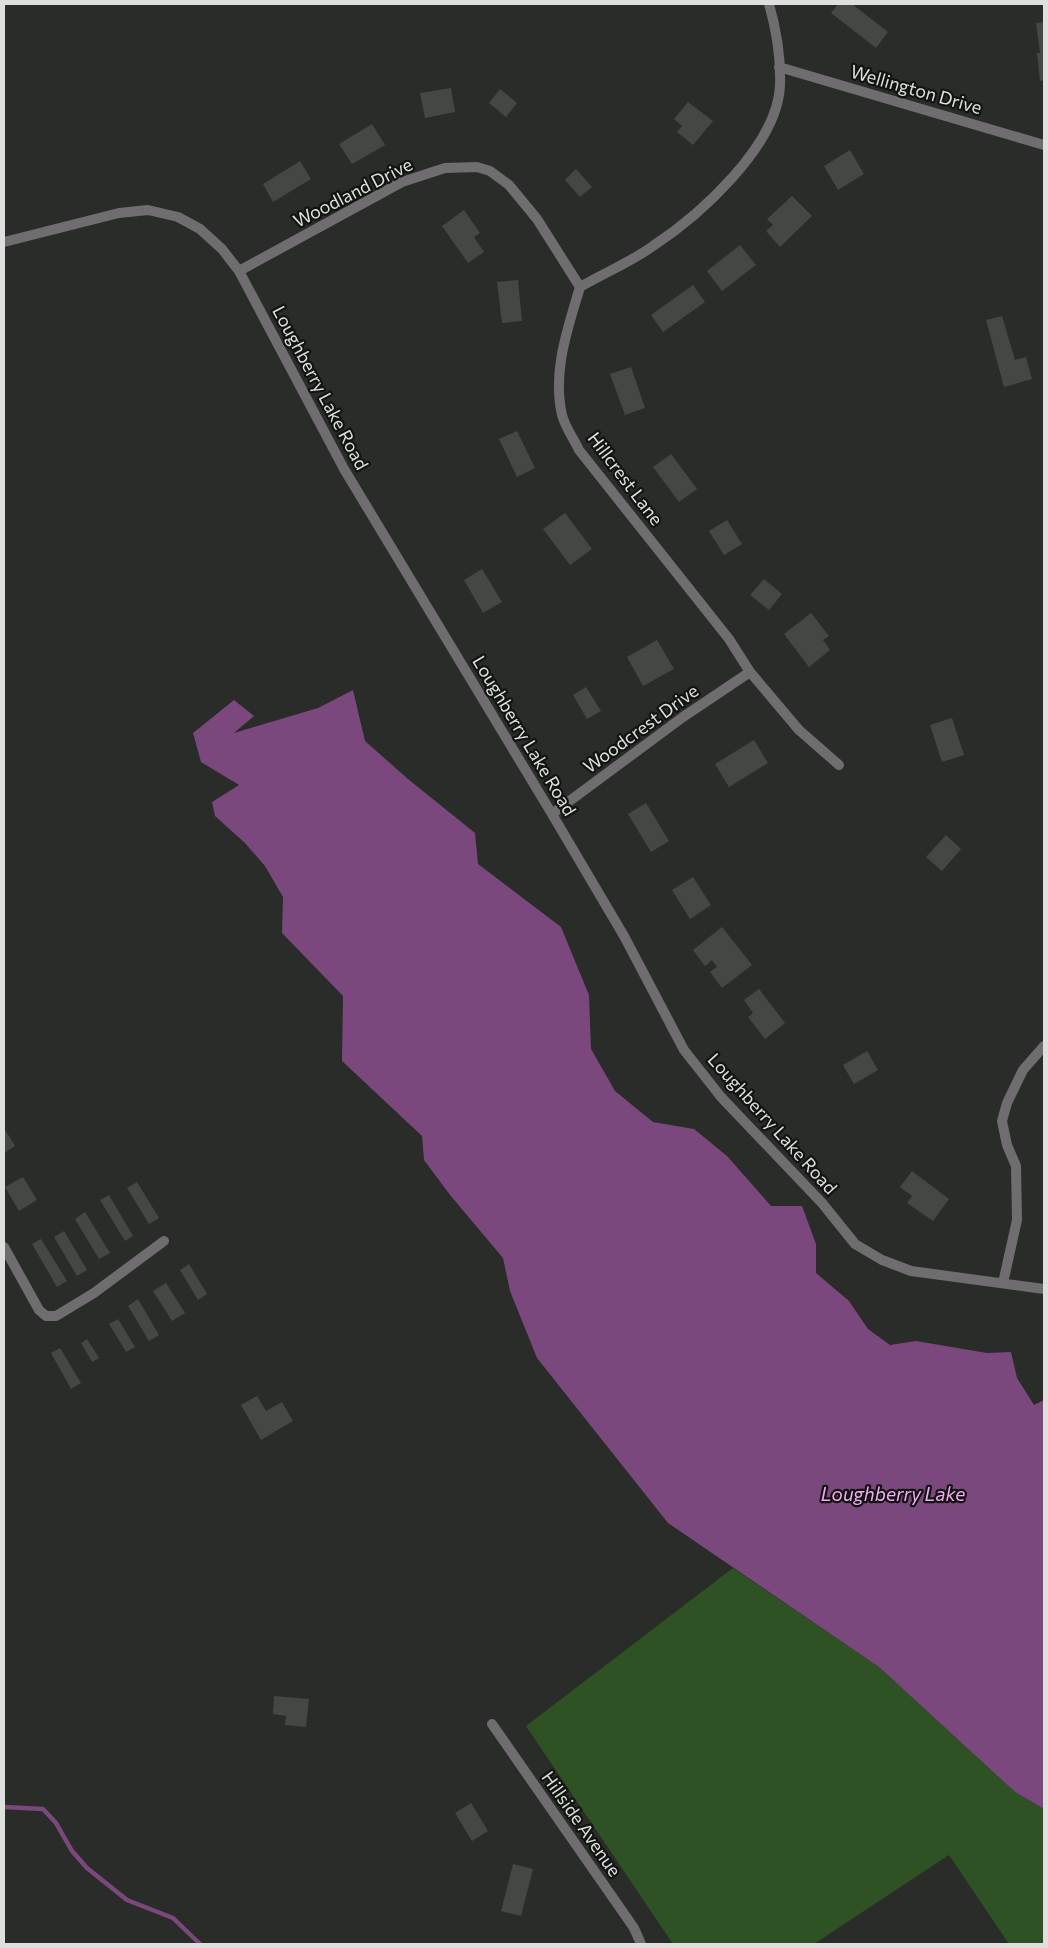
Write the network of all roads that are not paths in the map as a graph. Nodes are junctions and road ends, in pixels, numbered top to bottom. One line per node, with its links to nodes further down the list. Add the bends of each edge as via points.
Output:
1 (769, 4): 2 (street, via 778,36)
2 (779, 67): 3 (street, Wellington Drive); 6 (street, via 780,88 774,114 754,153 734,176 707,203 653,246)
3 (1044, 145)
4 (4, 242): 5 (street, Loughberry Lake Road, via 120,213 148,210 178,217 200,229 222,248)
5 (238, 271): 6 (street, Woodland Drive, via 402,182 444,168 477,167 490,171 509,185 536,219); 9 (street, Loughberry Lake Road, via 344,469)
6 (580, 287): 7 (street, Hillcrest Lane, via 562,351 558,380 562,416 579,450 729,639)
7 (750, 672): 8 (street, Hillcrest Lane, via 799,730); 9 (street, Woodcrest Drive)
8 (839, 765)
9 (552, 814): 13 (street, Loughberry Lake Road, via 624,936 684,1050 721,1097 822,1202 855,1244 882,1260 912,1271)
10 (1044, 1046): 13 (street, via 1023,1070 1002,1121 1016,1166 1017,1220)
11 (164, 1241): 12 (street, via 94,1293 56,1316 46,1316 39,1310)
12 (4, 1247)
13 (1003, 1283): 14 (street, Loughberry Lake Road)
14 (1044, 1289)
15 (492, 1724): 16 (street, Hillside Avenue, via 634,1928)
16 (641, 1944)

